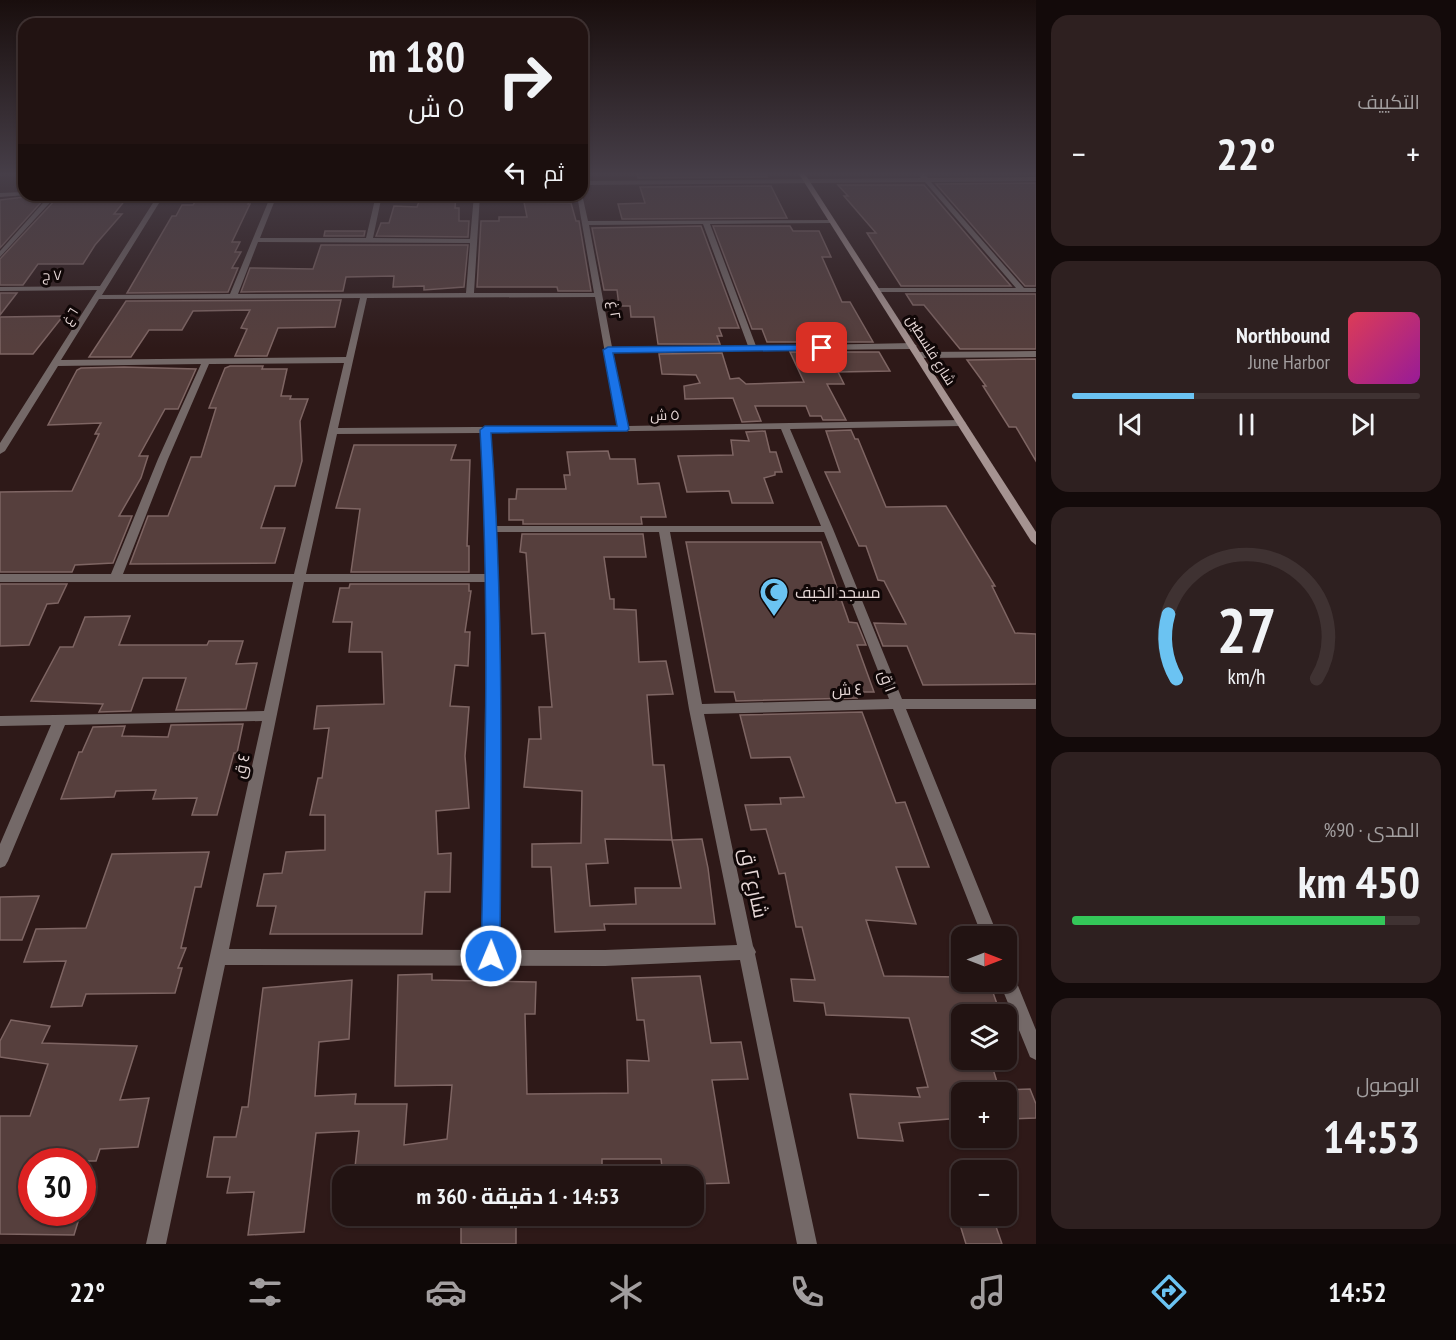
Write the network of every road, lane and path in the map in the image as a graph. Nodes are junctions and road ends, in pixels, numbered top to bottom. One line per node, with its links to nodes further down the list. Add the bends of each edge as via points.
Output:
1 (21, 232): 13 (street)
2 (138, 232): 14 (street, ٦ غ)
3 (258, 232): 10 (street)
4 (371, 232): 11 (street)
5 (473, 232): 12 (street)
6 (588, 232): 19 (street, ٢ غ)
7 (710, 232): 24 (street)
8 (839, 232): 16 (street, شارع فلسطين)
9 (971, 232): 17 (street)
10 (255, 240): 11 (street); 20 (street)
11 (369, 241): 12 (street)
12 (472, 241): 22 (street)
13 (0, 255)
14 (104, 288): 15 (street, ٧ ج); 23 (street, ٦ غ)
15 (0, 290)
16 (877, 290): 17 (street); 26 (street, شارع فلسطين)
17 (1022, 290): 18 (street)
18 (1036, 290)
19 (599, 295): 22 (street); 25 (street, ٢ غ)
20 (233, 296): 21 (street); 23 (street)
21 (364, 296): 22 (street); 28 (street, ٤ ق)
22 (470, 296)
23 (98, 297): 30 (street, ٦ غ)
24 (753, 349): 25 (street); 26 (street)
25 (608, 350): 33 (street, ٢ غ)
26 (916, 350): 27 (street); 31 (street, شارع فلسطين)
27 (1036, 354)
28 (350, 360): 29 (street); 35 (street, ٤ ق)
29 (206, 362): 30 (street); 41 (street)
30 (56, 363): 36 (street, ٦ غ)
31 (961, 423): 32 (street, ٥ ش); 40 (street, شارع فلسطين)
32 (784, 426): 33 (street, ٥ ش); 38 (street, ١ ق)
33 (623, 429): 34 (street, ٥ ش)
34 (485, 430): 35 (street, ٥ ش); 37 (street)
35 (334, 431): 44 (street, ٤ ق)
36 (0, 451)
37 (492, 528): 39 (street); 43 (street)
38 (828, 529): 39 (street); 45 (street, ١ ق)
39 (664, 530): 47 (street, شارع٢ ق)
40 (1036, 541)
41 (116, 577): 42 (street); 44 (street)
42 (0, 578)
43 (490, 578): 44 (street); 54 (street)
44 (299, 579): 48 (street, ٤ ق)
45 (897, 704): 46 (street, ٤ ش); 47 (street, ٤ ش); 52 (street, ١ ق)
46 (1036, 704)
47 (696, 709): 53 (street, شارع٢ ق)
48 (270, 716): 49 (street); 55 (street, ٤ ق)
49 (60, 720): 50 (street); 51 (street)
50 (0, 721)
51 (0, 861)
52 (986, 926)
53 (748, 952): 54 (street, via 605,958); 59 (street, شارع٢ ق)
54 (491, 956): 55 (street)
55 (219, 957): 58 (street, ٤ ق)
56 (1012, 992): 57 (street)
57 (1036, 1050)
58 (156, 1244)
59 (807, 1244)

